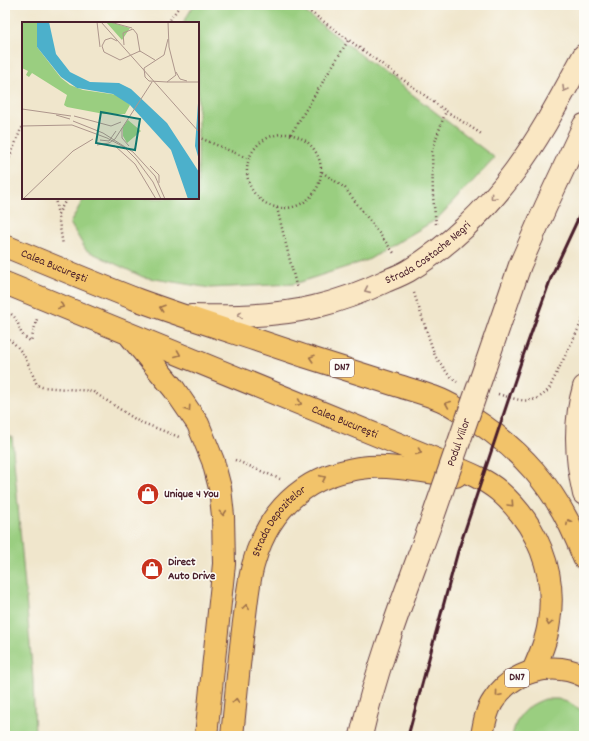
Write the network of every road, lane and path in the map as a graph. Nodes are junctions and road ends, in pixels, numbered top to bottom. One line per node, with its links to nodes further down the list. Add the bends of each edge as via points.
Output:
1 (180, 5): 3 (path)
2 (301, 5): 4 (path)
3 (169, 22)
4 (349, 39): 6 (path); 9 (path)
5 (584, 55): 22 (main road, Strada Costache Negri, one-way to 22, via 514,172 451,240)
6 (446, 111): 10 (path); 19 (path, via 432,150)
7 (584, 125): 46 (main road, Podul Viilor, bridge, via 520,265 433,517 388,638)
8 (22, 128): 13 (path)
9 (290, 134): 12 (path, via 280,133 260,141); 14 (path, via 310,143 316,151)
10 (482, 135)
11 (199, 137): 12 (path)
12 (248, 159): 17 (path, via 247,171 252,190 265,203)
13 (5, 169)
14 (322, 172): 17 (path, via 319,185 312,196 302,204 290,208); 22 (path, via 344,188)
15 (55, 199): 18 (path)
16 (67, 199): 18 (path)
17 (277, 208): 24 (path)
18 (58, 214): 21 (path)
19 (436, 227)
20 (5, 246): 26 (main road, Calea București / DN7, one-way to 20, via 139,300)
21 (63, 248)
22 (407, 272): 26 (main road, Strada Costache Negri, one-way to 26, via 362,293 314,307 274,313); 33 (path, via 435,356 448,374)
23 (5, 283): 31 (main road, Calea București / DN7, one-way to 31)
24 (298, 294)
25 (38, 316): 28 (path, via 31,341 24,338 16,318 11,314)
26 (187, 316): 41 (main road, Calea București / DN7, one-way to 26, via 560,504 527,463 514,448 454,406)
27 (584, 317): 29 (path)
28 (5, 319)
29 (580, 324): 30 (path); 35 (path, via 549,389 543,396 521,401)
30 (584, 325)
31 (129, 335): 38 (main road, Calea București / DN7, one-way to 38); 44 (main road, DN7, one-way to 44, via 174,389 198,424 220,488 224,557)
32 (5, 337): 36 (path, via 15,343 25,357 37,385 92,391 138,421)
33 (459, 383)
34 (584, 387): 40 (main road, via 578,421 578,454)
35 (494, 393)
36 (181, 438)
37 (234, 459): 39 (path)
38 (481, 479): 42 (main road, Calea București / DN7, one-way to 42, via 498,490 514,507 530,527 543,553 548,574 549,622 542,649); 45 (main road, Strada Depozitelor / DN7, one-way to 38, via 241,646 254,563 261,542 284,505 322,478 357,468 392,468)
39 (281, 480)
40 (584, 494)
41 (584, 558)
42 (532, 671): 43 (main road, DN7, via 557,668); 47 (main road, DN7, one-way to 47, via 510,682 493,701 487,712)
43 (584, 676)
44 (206, 736)
45 (232, 736)
46 (361, 736)
47 (482, 736)

